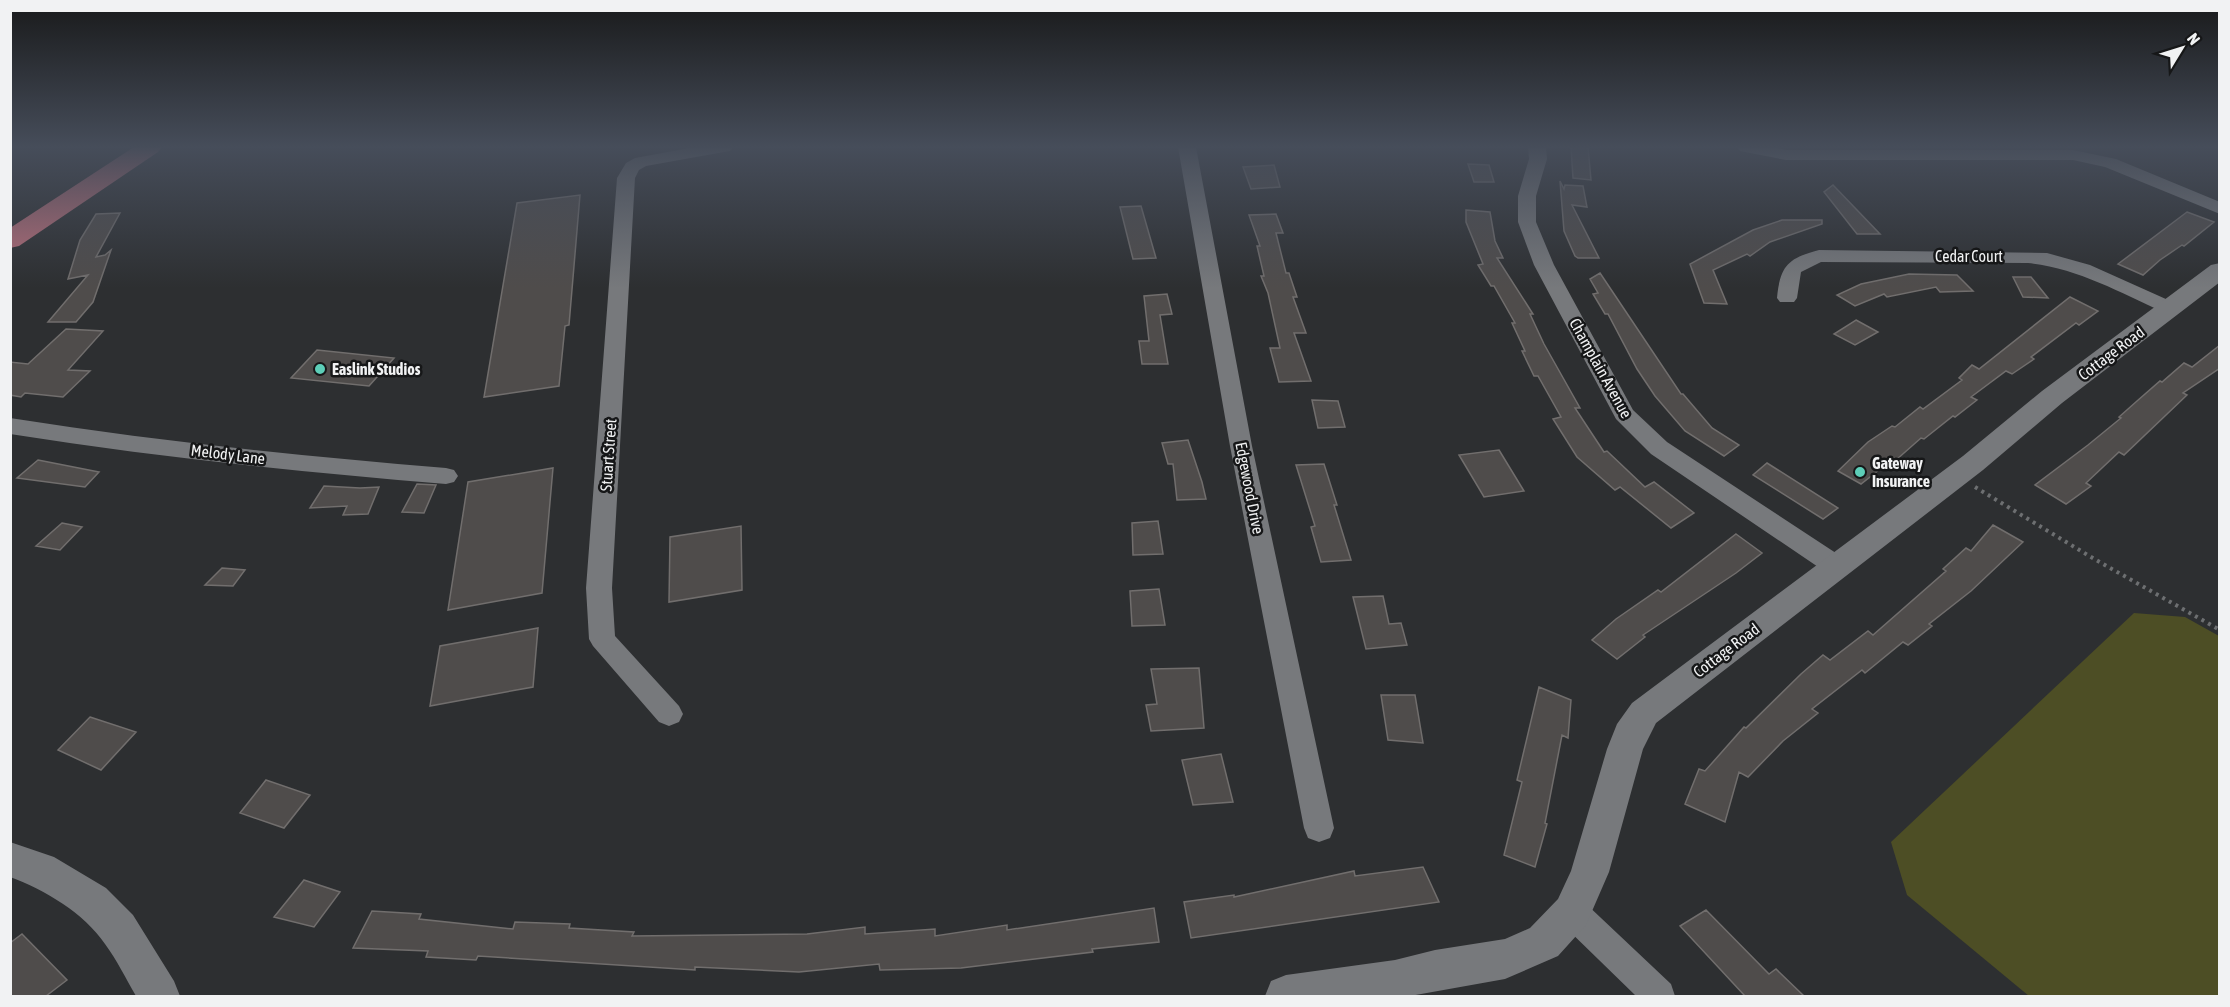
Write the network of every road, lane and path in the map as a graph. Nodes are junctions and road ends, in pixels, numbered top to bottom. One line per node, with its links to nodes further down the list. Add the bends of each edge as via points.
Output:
1 (79, 194): 7 (main road)
2 (625, 194): 16 (street, Stuart Street, via 598,588 602,639)
3 (1195, 194): 17 (street, Edgewood Drive, via 1241,446)
4 (1528, 194): 14 (street, Champlain Avenue, via 1527,222 1544,265 1624,414 1659,448)
5 (2183, 194): 6 (street)
6 (2220, 209)
7 (10, 240)
8 (2220, 270): 10 (street, Cottage Road)
9 (1787, 298): 10 (street, Cedar Court, via 1789,272 1819,256 2028,257 2071,265)
10 (2170, 308): 12 (street, Cottage Road)
11 (10, 426): 13 (street, Melody Lane, via 322,466)
12 (1956, 475): 14 (street, Cottage Road); 15 (path)
13 (446, 476)
14 (1836, 566): 19 (street, Cottage Road, via 1644,713 1624,749 1599,845)
15 (2220, 630)
16 (669, 714)
17 (1319, 828)
18 (10, 859): 21 (street, via 60,880 92,901 118,929)
19 (1572, 912): 20 (street, Cottage Road, via 1544,942 1527,951 1505,959 1435,970); 23 (street)
20 (1399, 988): 22 (street, Cottage Road)
21 (159, 996)
22 (1286, 996)
23 (1659, 996)

